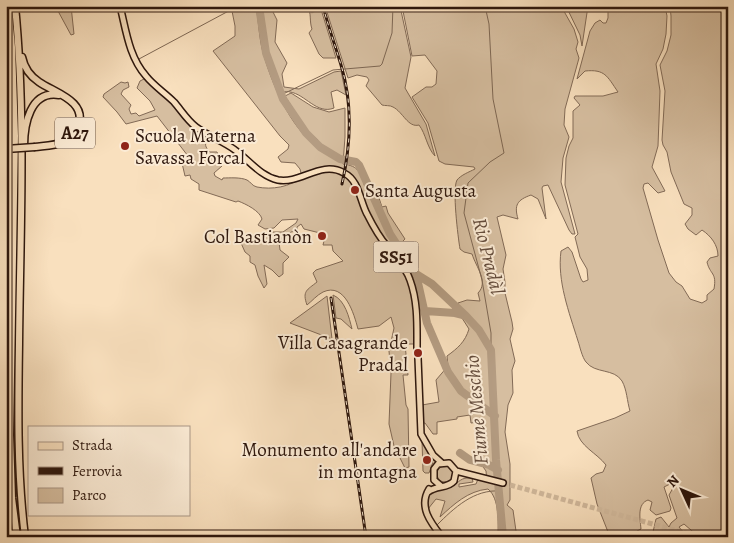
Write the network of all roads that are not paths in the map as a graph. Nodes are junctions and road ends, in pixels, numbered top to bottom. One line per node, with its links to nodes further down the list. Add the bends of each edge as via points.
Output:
1 (8, 6): 9 (highway, via 15,136)
2 (15, 6): 4 (highway, A27)
3 (120, 6): 10 (main road, SS51, via 126,37 144,74 196,127 236,150 261,172 276,179 289,180 327,169 338,170 355,183 376,230 410,278 416,306)
4 (19, 44): 5 (highway, A27, via 23,62 31,75); 7 (highway, A27)
5 (65, 97): 6 (highway, A27, bridge, via 78,110 79,122 70,138 59,144); 7 (highway, A27, via 43,96 32,107 26,127)
6 (6, 149)
7 (21, 198): 23 (highway, A27, via 18,383 20,498)
8 (6, 244): 9 (highway)
9 (11, 298): 22 (highway, via 10,435)
10 (418, 348)
11 (418, 358): 12 (main road, via 422,434)
12 (433, 455): 13 (main road); 14 (main road)
13 (442, 463): 14 (main road); 15 (main road, via 449,463)
14 (436, 466): 18 (main road)
15 (456, 470): 16 (main road); 17 (main road)
16 (474, 475): 17 (main road); 19 (main road)
17 (456, 478): 20 (main road, via 448,486)
18 (434, 480): 20 (main road); 21 (main road)
19 (502, 482)
20 (441, 486): 21 (main road)
21 (428, 492): 24 (main road, via 425,503 427,515)
22 (17, 537)
23 (25, 537)
24 (442, 537)

